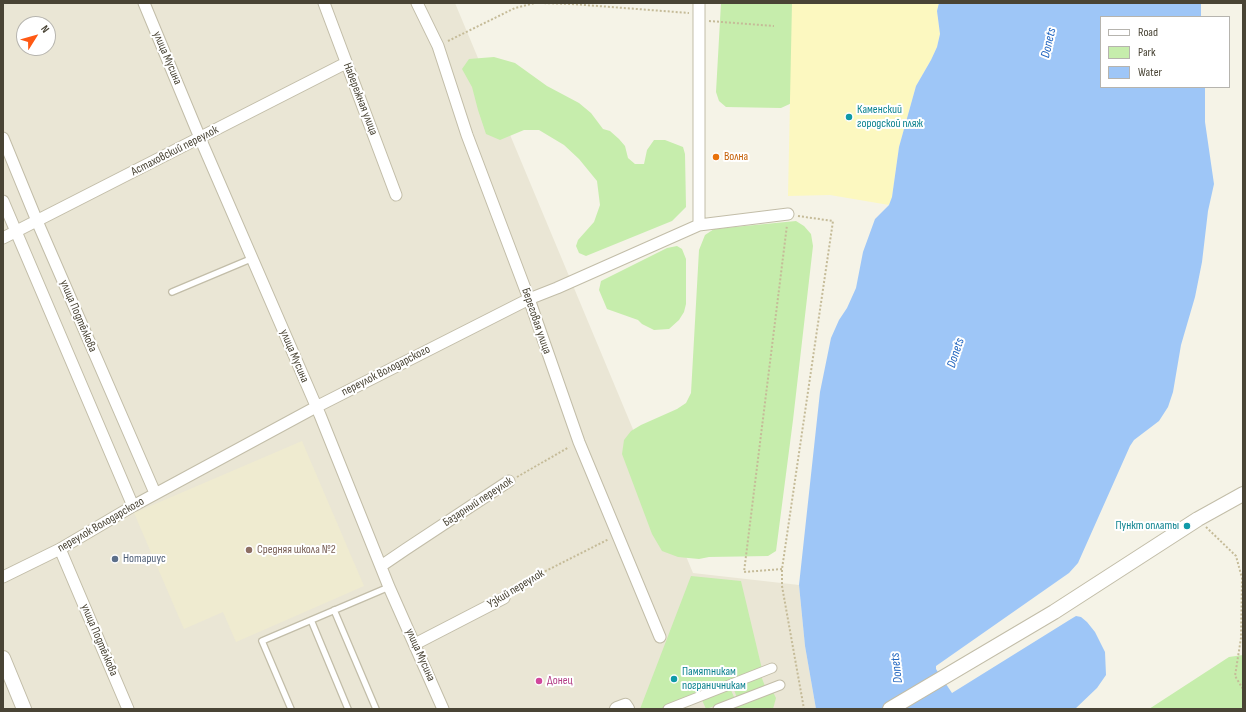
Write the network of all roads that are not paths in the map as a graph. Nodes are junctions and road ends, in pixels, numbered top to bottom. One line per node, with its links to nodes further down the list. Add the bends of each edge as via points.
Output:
1 (144, 3): 7 (street, улица Мусина)
2 (324, 3): 5 (street, Набережная улица)
3 (417, 3): 17 (street, Береговая улица, via 438,46 467,135)
4 (698, 12): 12 (street)
5 (346, 63): 7 (street, Астаховский переулок); 8 (street, Набережная улица)
6 (3, 138): 11 (street, улица Подтёлкова)
7 (200, 138): 11 (street, Астаховский переулок); 15 (street, улица Мусина)
8 (396, 195)
9 (3, 201): 13 (street, улица Подтёлкова)
10 (788, 214): 12 (street, переулок Володарского)
11 (37, 221): 13 (street, Астаховский переулок); 20 (street, улица Подтёлкова)
12 (699, 225): 17 (street, переулок Володарского)
13 (15, 231): 14 (street, Астаховский переулок); 22 (street, улица Подтёлкова)
14 (3, 238)
15 (253, 257): 16 (lane); 18 (street, улица Мусина)
16 (172, 292)
17 (529, 298): 18 (street, переулок Володарского); 30 (street, Береговая улица, via 579,442)
18 (316, 407): 20 (street, переулок Володарского); 24 (street, улица Мусина)
19 (509, 481): 24 (street, Базарный переулок)
20 (156, 493): 22 (street, переулок Володарского)
21 (1243, 494): 45 (street, via 1198,519 1054,612)
22 (133, 506): 23 (street, переулок Володарского)
23 (60, 549): 25 (street, переулок Володарского); 36 (street, улица Подтёлкова)
24 (381, 566): 26 (street, улица Мусина)
25 (3, 577)
26 (389, 586): 28 (lane); 31 (street, улица Мусина)
27 (504, 598): 31 (street, Узкий переулок)
28 (334, 610): 29 (lane); 39 (lane)
29 (311, 620): 37 (lane, via 262,641); 38 (lane)
30 (660, 637)
31 (415, 644): 40 (street, улица Мусина)
32 (3, 658): 35 (street)
33 (772, 668): 43 (street)
34 (780, 685): 44 (street)
35 (24, 709)
36 (128, 709)
37 (291, 709)
38 (348, 709)
39 (376, 709)
40 (443, 709)
41 (617, 709): 42 (street, via 626,706)
42 (627, 709)
43 (668, 709)
44 (718, 709)
45 (890, 709)

